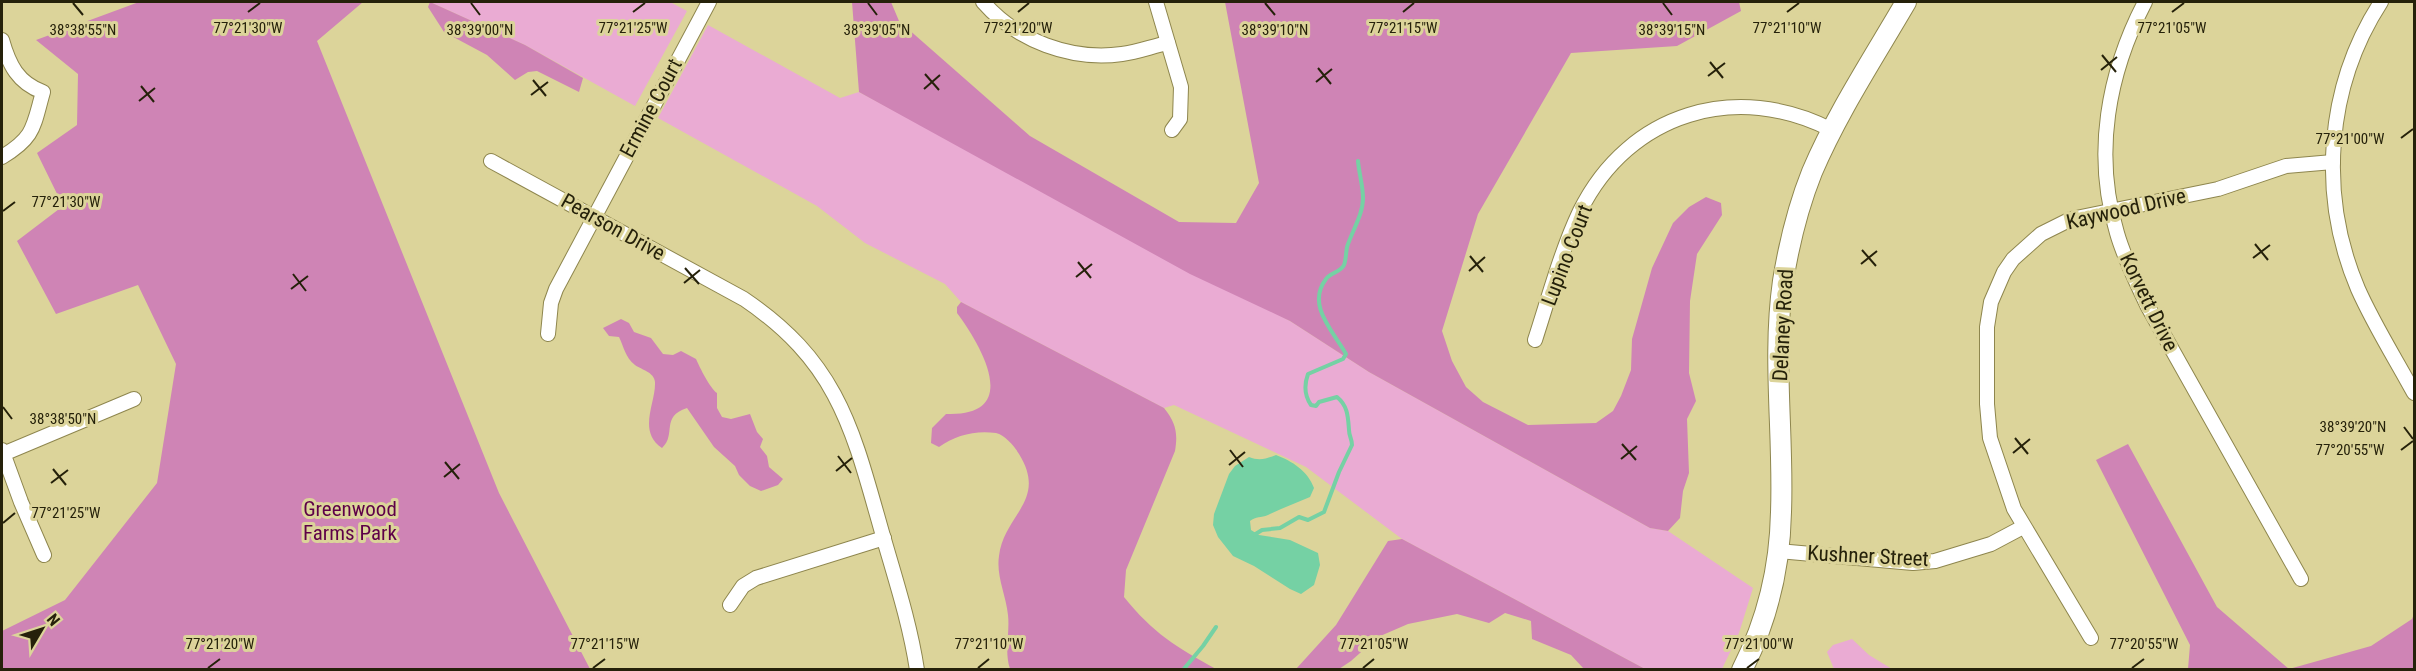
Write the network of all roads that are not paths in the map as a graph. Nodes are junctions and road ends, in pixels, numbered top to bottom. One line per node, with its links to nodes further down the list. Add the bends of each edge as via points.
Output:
1 (709, 2): 15 (street, Ermine Court)
2 (983, 2): 8 (street, via 1025,36 1067,51 1123,54)
3 (1156, 2): 8 (street)
4 (1906, 2): 10 (street, Delaney Road)
5 (2145, 2): 14 (street, Korvett Drive, via 2120,56 2106,116)
6 (2381, 2): 13 (street, via 2365,29 2345,79 2337,108)
7 (2, 40): 11 (street, via 20,78 43,92 29,136)
8 (1168, 43): 9 (street, via 1181,87 1180,119)
9 (1172, 130)
10 (1832, 130): 17 (street, Lupino Court, via 1792,113 1746,106 1696,113 1650,132 1614,162 1581,209); 23 (street, Delaney Road, via 1800,208 1783,283)
11 (2, 157)
12 (491, 161): 15 (street, Pearson Drive)
13 (2333, 162): 14 (street, Kaywood Drive, via 2286,166 2218,189); 18 (street, via 2336,207 2347,258 2369,311)
14 (2111, 210): 21 (street, Kaywood Drive, via 2071,219 2041,234 2013,259 1991,302 1986,361 1990,438); 25 (street, Korvett Drive, via 2130,269 2147,305)
15 (594, 216): 16 (street, Ermine Court, via 556,289); 22 (street, Pearson Drive, via 744,299 770,317 803,349 827,380 849,423)
16 (548, 334)
17 (1535, 340)
18 (2415, 393)
19 (134, 399): 20 (street)
20 (2, 452): 24 (street)
21 (2024, 527): 23 (street, Kushner Street, via 1991,544 1935,561); 27 (street, Kaywood Drive)
22 (884, 538): 26 (street, via 756,578 742,586); 28 (street, Pearson Drive, via 907,615)
23 (1778, 552): 29 (street, Delaney Road, via 1764,616)
24 (44, 555)
25 (2301, 579)
26 (730, 605)
27 (2091, 638)
28 (917, 669)
29 (1742, 669)

